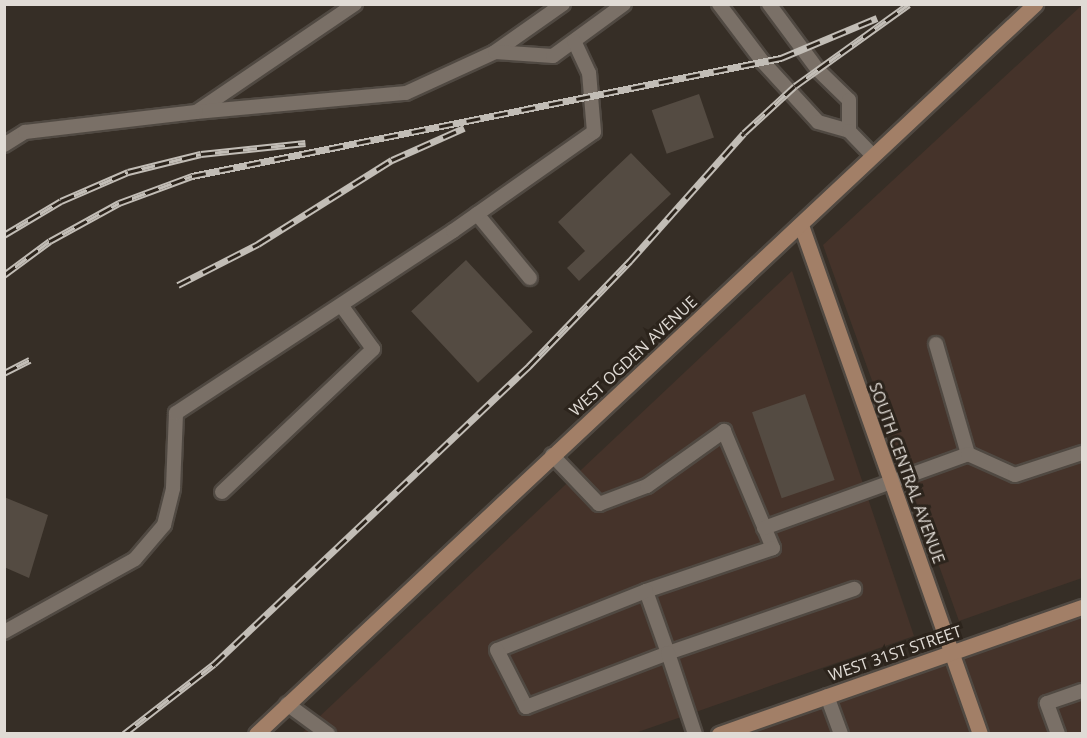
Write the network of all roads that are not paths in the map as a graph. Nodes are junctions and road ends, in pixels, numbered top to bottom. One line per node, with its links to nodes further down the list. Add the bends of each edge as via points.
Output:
1 (355, 4): 9 (lane)
2 (563, 4): 8 (lane)
3 (624, 4): 7 (lane)
4 (718, 4): 10 (lane, via 763,62 818,122)
5 (769, 4): 10 (lane, via 818,70 849,100)
6 (1035, 4): 12 (main road, WEST OGDEN AVENUE)
7 (574, 41): 8 (lane, via 553,56); 13 (lane, via 589,73 594,132)
8 (495, 52): 9 (lane, via 406,93)
9 (196, 112): 11 (lane, via 25,132)
10 (849, 130): 12 (lane)
11 (4, 146)
12 (873, 156): 14 (main road, WEST OGDEN AVENUE)
13 (477, 214): 15 (lane); 16 (lane)
14 (801, 225): 20 (main road, WEST OGDEN AVENUE); 21 (main road, SOUTH CENTRAL AVENUE)
15 (530, 278)
16 (341, 305): 22 (lane, via 373,349); 27 (lane, via 176,413 173,488 164,525 135,559)
17 (936, 344): 19 (lane)
18 (1083, 453): 19 (lane, via 1015,475)
19 (969, 454): 21 (lane)
20 (552, 455): 23 (lane, via 598,504 647,486 724,431); 32 (main road, WEST OGDEN AVENUE)
21 (891, 481): 23 (lane); 28 (main road, SOUTH CENTRAL AVENUE)
22 (222, 492)
23 (764, 528): 25 (lane, via 773,548)
24 (854, 589): 29 (lane)
25 (646, 591): 29 (lane); 29 (lane, via 496,650 526,707)
26 (1083, 608): 28 (main road, WEST 31ST STREET)
27 (4, 632)
28 (952, 652): 31 (main road, WEST 31ST STREET); 38 (main road, SOUTH CENTRAL AVENUE)
29 (669, 653): 35 (lane)
30 (1083, 691): 39 (lane, via 1047,703)
31 (827, 696): 36 (main road, WEST 31ST STREET); 37 (lane)
32 (287, 704): 33 (main road, WEST OGDEN AVENUE); 34 (lane)
33 (256, 734)
34 (328, 734)
35 (695, 734)
36 (719, 734)
37 (841, 734)
38 (980, 734)
39 (1058, 734)

